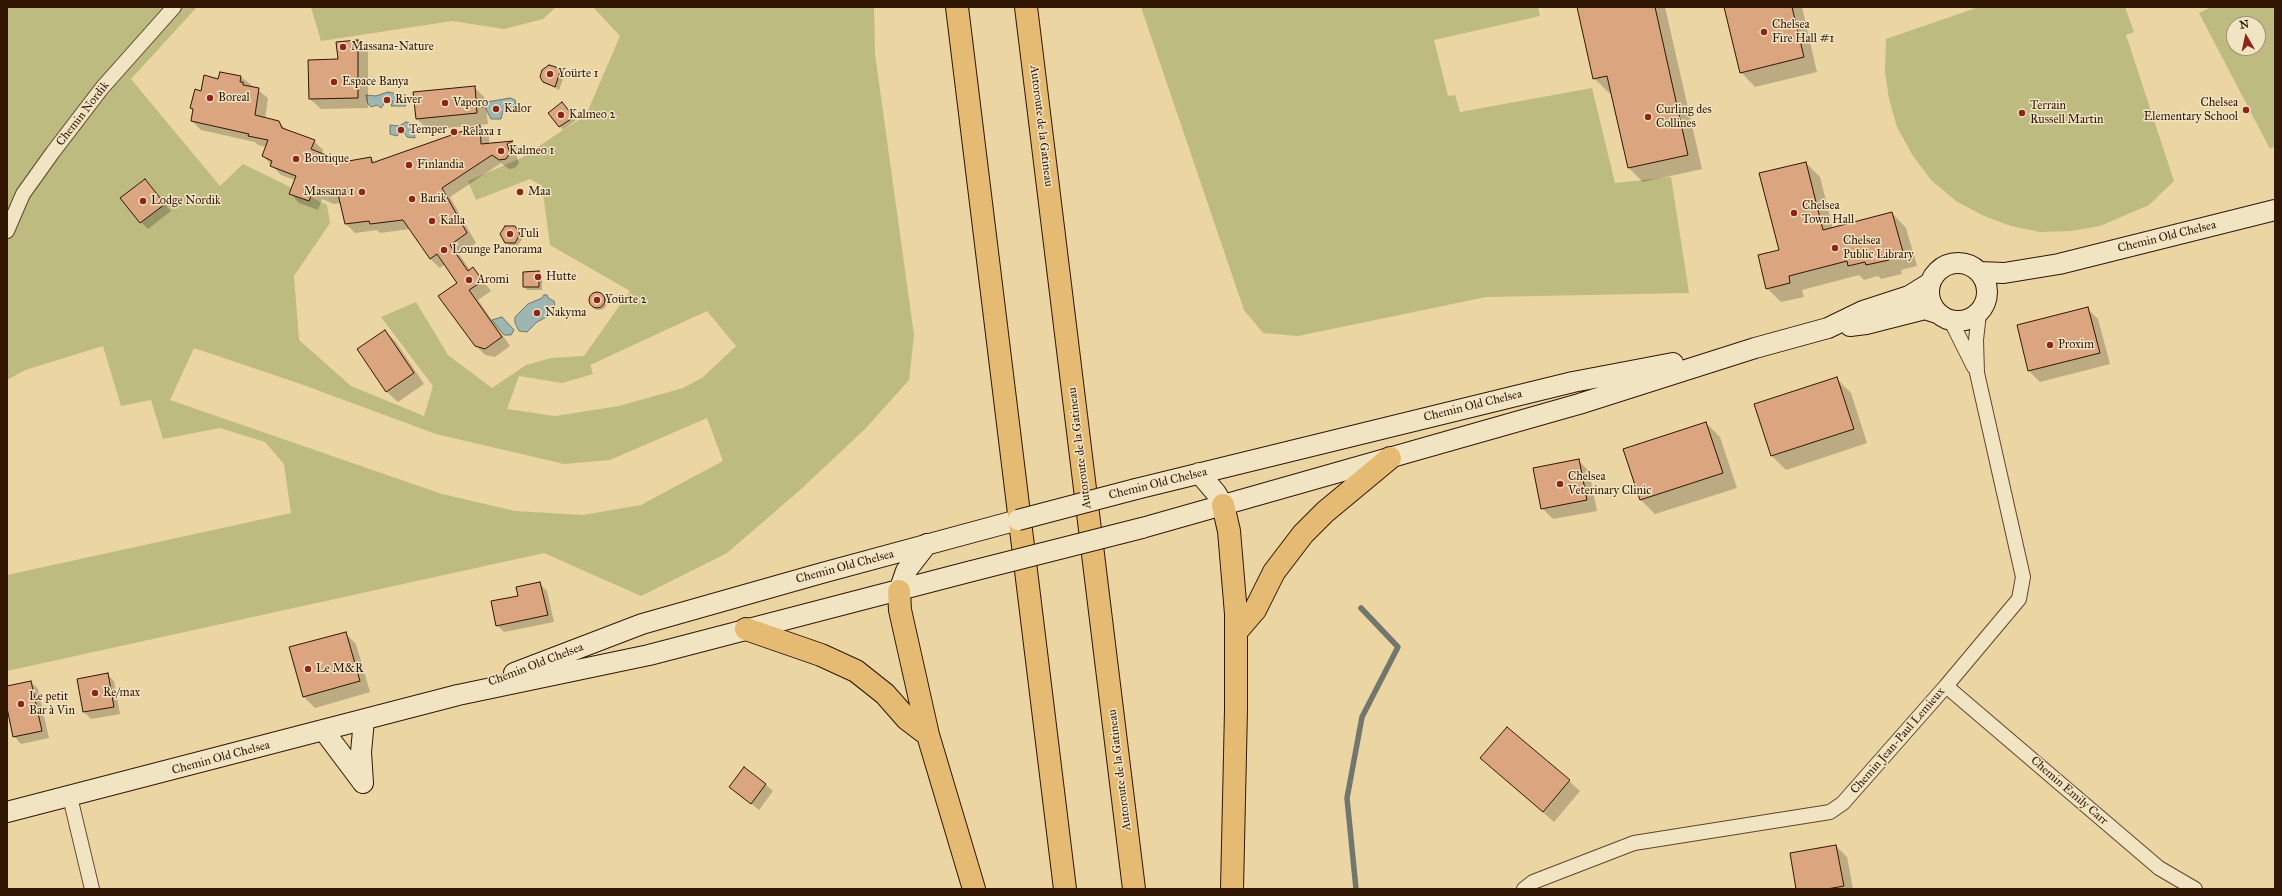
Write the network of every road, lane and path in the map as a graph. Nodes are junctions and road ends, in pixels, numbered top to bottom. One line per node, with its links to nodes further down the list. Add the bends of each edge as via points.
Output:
1 (174, 7): 5 (street, Chemin Nordik, via 102,88 53,152 23,194)
2 (957, 7): 30 (highway)
3 (1026, 7): 31 (highway, Autoroute de la Gatineau)
4 (2275, 210): 6 (street, Chemin Old Chelsea)
5 (7, 231)
6 (2059, 264): 7 (street, Chemin Old Chelsea, via 2004,273); 9 (street, Chemin Old Chelsea, via 2010,285)
7 (1979, 272): 8 (street, via 1972,266 1954,263 1940,268); 9 (street, via 1987,289)
8 (1930, 283): 10 (street, via 1929,298); 11 (street, Chemin Old Chelsea, via 1909,296 1863,311)
9 (1982, 308): 10 (street, via 1968,320); 13 (street, Chemin Jean-Paul Lemieux, via 1976,340)
10 (1944, 317): 11 (street, Chemin Old Chelsea, via 1925,309 1866,324); 13 (street, Chemin Jean-Paul Lemieux)
11 (1828, 328): 12 (street, Chemin Old Chelsea)
12 (1755, 348): 14 (street, Chemin Old Chelsea, via 1579,404); 15 (street, Chemin Old Chelsea, via 1573,382)
13 (1977, 373): 21 (street, Chemin Jean-Paul Lemieux, via 2023,577 2022,588 2019,599)
14 (1390, 458): 16 (street, Chemin Old Chelsea); 20 (highway, via 1325,512 1303,534 1274,572 1255,610)
15 (1199, 473): 16 (street); 17 (street, Chemin Old Chelsea, bridge)
16 (1223, 505): 18 (street, Chemin Old Chelsea, bridge); 20 (highway, via 1229,531)
17 (927, 544): 18 (street, via 906,571); 22 (street, Chemin Old Chelsea, via 642,624)
18 (899, 591): 19 (street, Chemin Old Chelsea); 25 (highway, via 900,610)
19 (746, 629): 22 (street, Chemin Old Chelsea, via 649,655); 25 (highway, via 821,655 856,671 885,694 907,719)
20 (1236, 632): 32 (highway)
21 (1946, 686): 33 (street, Chemin Jean-Paul Lemieux, via 1843,803 1830,812 1634,843 1533,882); 34 (street, Chemin Emily Carr, via 2159,868)
22 (458, 695): 23 (street, Chemin Old Chelsea)
23 (364, 720): 24 (street, Chemin Old Chelsea); 24 (street, via 361,752 364,782)
24 (324, 731): 26 (street, Chemin Old Chelsea)
25 (928, 735): 29 (highway)
26 (70, 797): 27 (street, Chemin Old Chelsea); 28 (street)
27 (7, 812)
28 (92, 889)
29 (974, 889)
30 (1065, 889)
31 (1134, 889)
32 (1232, 889)
33 (1524, 889)
34 (2195, 889)

